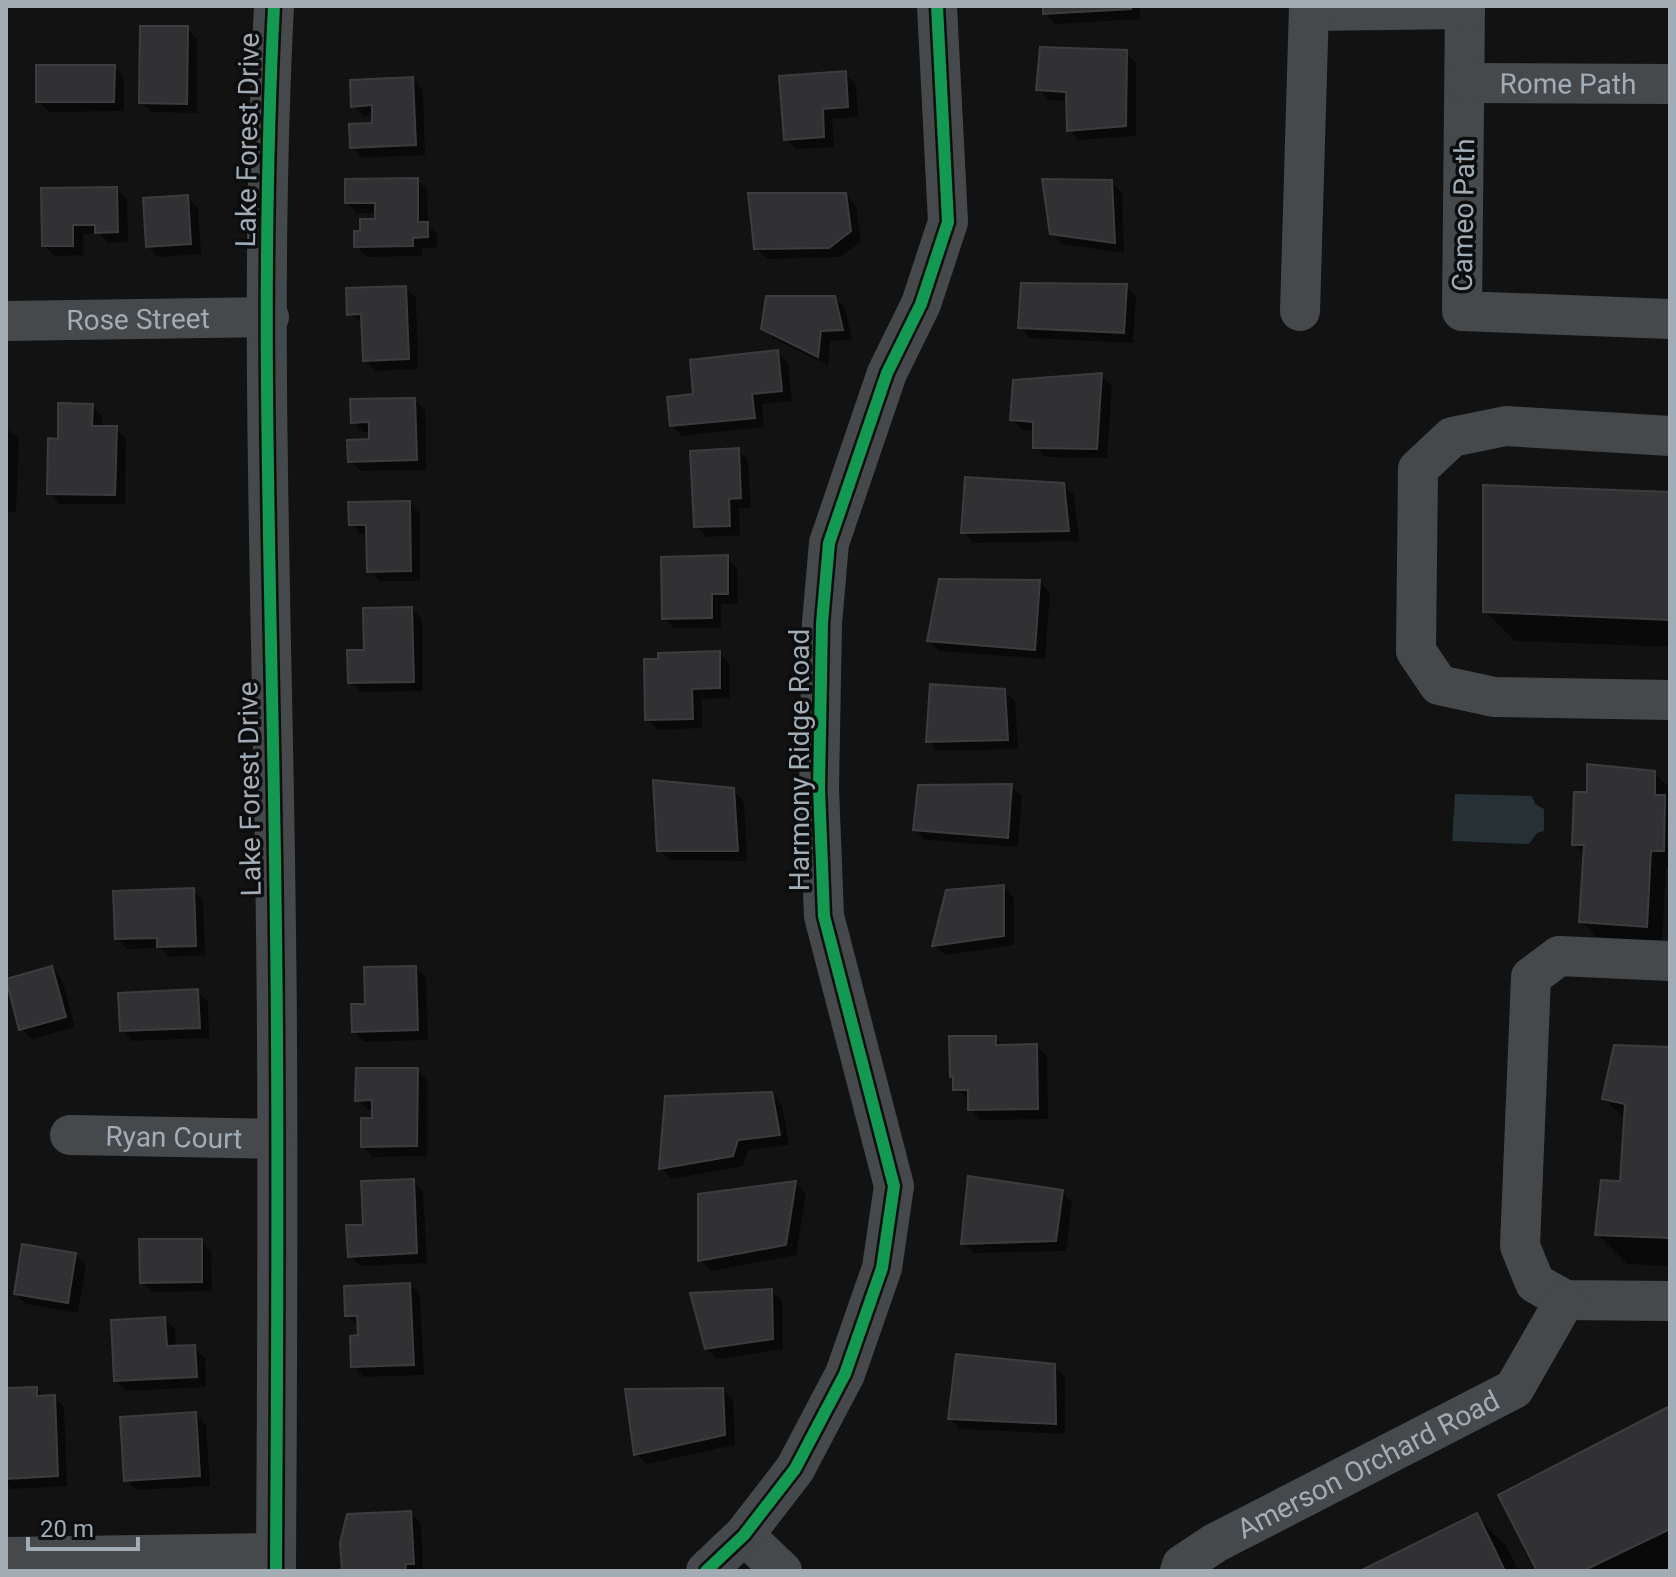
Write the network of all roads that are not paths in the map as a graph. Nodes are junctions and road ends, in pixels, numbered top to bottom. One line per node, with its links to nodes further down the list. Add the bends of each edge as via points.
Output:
1 (274, 6): 8 (street, Lake Forest Drive)
2 (937, 6): 18 (street, Harmony Ridge Road, via 948,222 921,304 887,373 829,543 822,623 819,788 824,916 894,1186 882,1268 845,1374 795,1469)
3 (1465, 8): 4 (street); 5 (street, Cameo Path)
4 (1309, 9): 7 (street)
5 (1466, 83): 6 (street, Rome Path); 9 (street, Cameo Path, via 1462,311)
6 (1670, 84)
7 (1300, 311)
8 (269, 317): 10 (street, Rose Street); 15 (street, Lake Forest Drive)
9 (1670, 319)
10 (6, 321)
11 (1670, 436): 12 (street, via 1506,426 1452,437 1418,469 1416,651 1439,685 1494,697)
12 (1670, 700)
13 (1670, 961): 16 (street, via 1559,956 1531,977 1520,1246 1535,1283)
14 (70, 1135): 15 (street, Ryan Court)
15 (276, 1139): 20 (street, Lake Forest Drive)
16 (1565, 1300): 17 (street); 23 (street, Amerson Orchard Road, via 1514,1389 1215,1543)
17 (1670, 1301)
18 (744, 1535): 21 (street, Harmony Ridge Road); 22 (street)
19 (6, 1557): 20 (street)
20 (276, 1562)
21 (706, 1571)
22 (782, 1571)
23 (1180, 1571)

